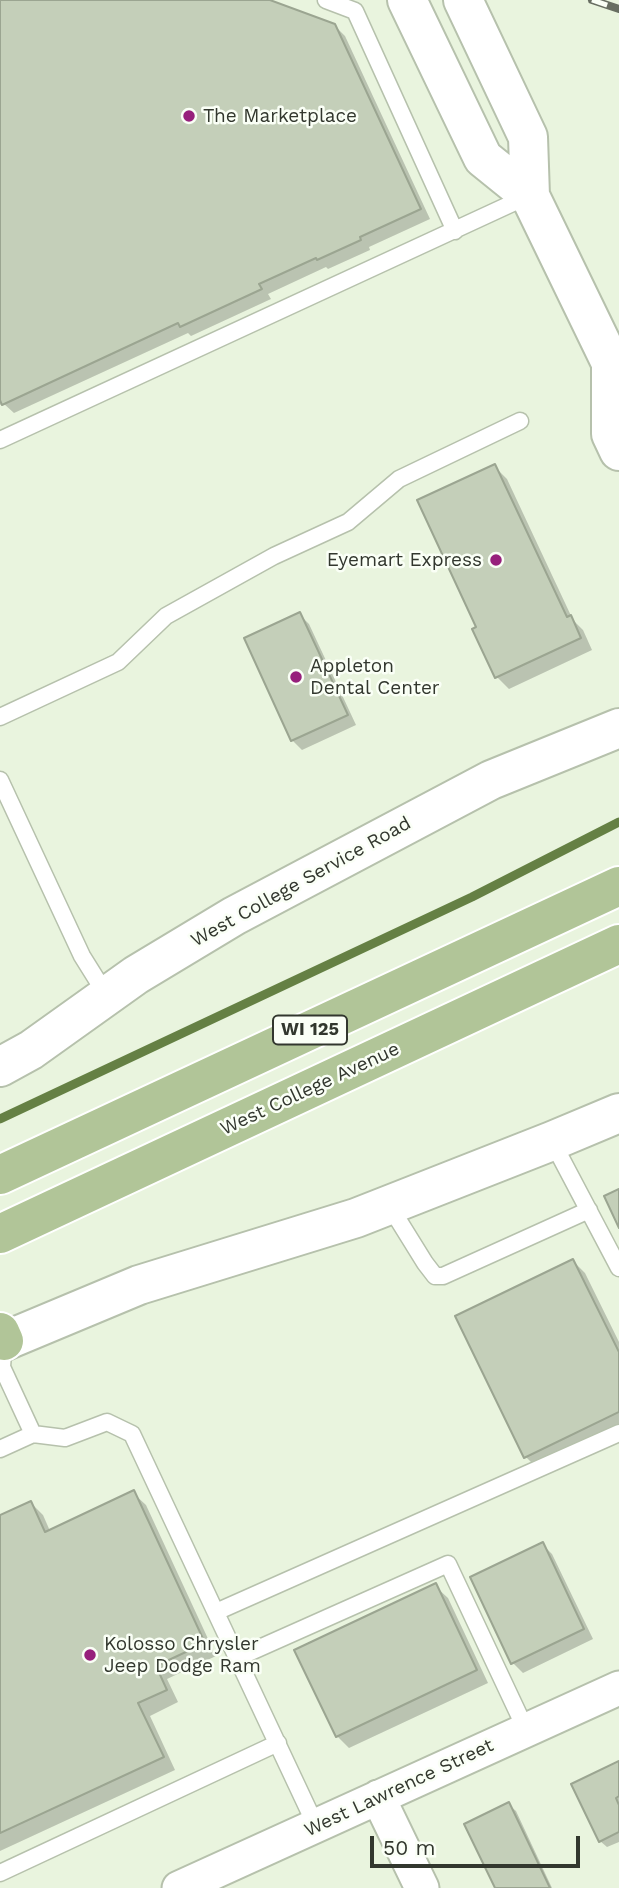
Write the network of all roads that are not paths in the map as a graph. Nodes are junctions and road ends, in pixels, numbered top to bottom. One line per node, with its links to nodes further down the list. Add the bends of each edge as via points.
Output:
1 (326, 0): 5 (lane, via 355,11)
2 (407, 0): 4 (street, via 483,158)
3 (463, 0): 4 (street, via 528,137)
4 (530, 195): 5 (lane); 6 (street)
5 (455, 231): 8 (lane)
6 (615, 367): 9 (street, via 611,434)
7 (520, 421): 10 (lane, via 399,479 348,522 274,556 166,616 118,662)
8 (0, 440)
9 (619, 452)
10 (0, 717)
11 (619, 728): 15 (street, West College Service Road, via 491,780 234,916)
12 (0, 780): 15 (lane, via 82,956)
13 (619, 886): 19 (main road, WI 125)
14 (619, 944): 22 (main road, West College Avenue / WI 125)
15 (107, 996): 16 (street, West College Service Road)
16 (0, 1067)
17 (619, 1113): 18 (street)
18 (552, 1141): 20 (street); 21 (lane)
19 (0, 1175)
20 (389, 1205): 21 (lane, via 435,1276); 24 (street, via 139,1285)
21 (589, 1210): 23 (lane)
22 (0, 1234)
23 (619, 1269)
24 (1, 1338): 26 (lane, via 2,1367)
25 (619, 1433): 28 (lane)
26 (33, 1434): 27 (lane); 28 (lane, via 65,1438 107,1422 132,1434)
27 (0, 1449)
28 (216, 1612): 29 (lane)
29 (237, 1658): 31 (lane, via 448,1564); 32 (lane)
30 (619, 1688): 31 (street, West Lawrence Street)
31 (526, 1730): 33 (street, West Lawrence Street)
32 (278, 1744): 34 (lane); 35 (lane)
33 (378, 1797): 34 (street, West Lawrence Street); 37 (street)
34 (316, 1826): 36 (street, West Lawrence Street)
35 (0, 1872)
36 (179, 1888)
37 (422, 1888)

